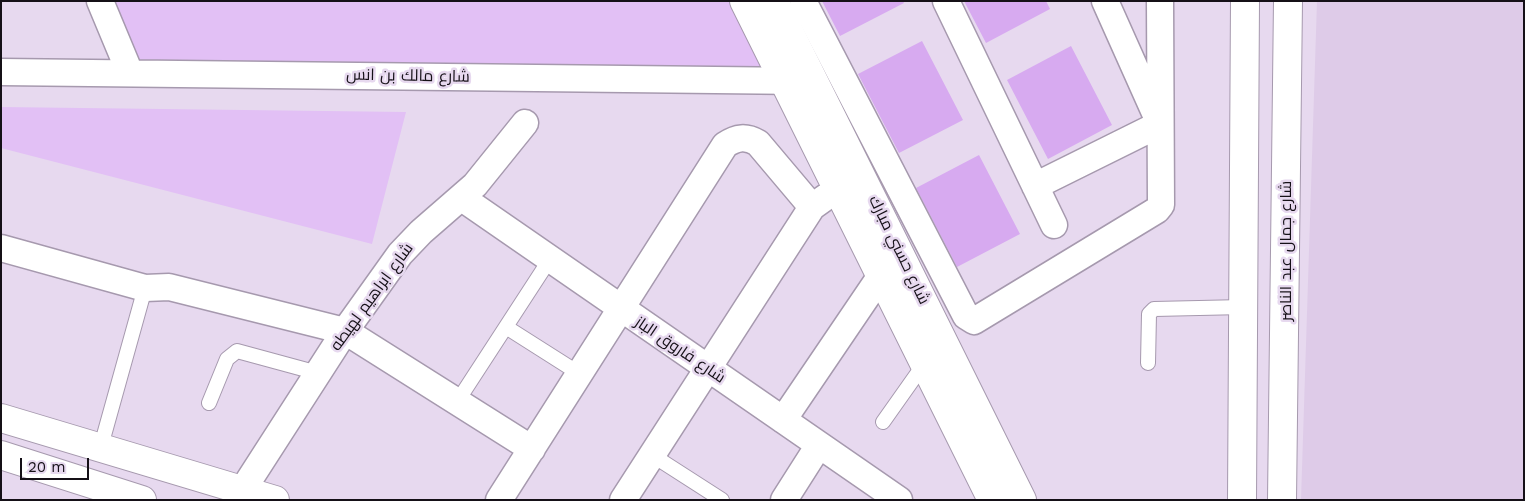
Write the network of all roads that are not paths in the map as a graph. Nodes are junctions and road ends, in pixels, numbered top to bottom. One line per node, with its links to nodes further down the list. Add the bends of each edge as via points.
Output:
1 (100, 1): 11 (street)
2 (744, 1): 12 (street, شارع حسني مبارك)
3 (774, 1): 13 (street, شارع حسني مبارك)
4 (803, 1): 15 (street, via 966,316 974,322 1157,210 1161,202)
5 (946, 1): 16 (street)
6 (1105, 1): 15 (street)
7 (1160, 1): 15 (street)
8 (1245, 1): 25 (street)
9 (1288, 1): 26 (street, شارع جمال عبد الناصر)
10 (1, 72): 11 (street, شارع مالك بن انس)
11 (130, 73): 12 (street, شارع مالك بن انس)
12 (785, 81): 13 (street, شارع مالك بن انس); 17 (street, شارع حسني مبارك)
13 (815, 81): 54 (street, شارع حسني مبارك)
14 (525, 123): 18 (street, شارع ابراهيم لهيطه, via 488,171)
15 (1160, 124): 16 (street)
16 (1035, 186): 20 (street)
17 (838, 192): 19 (street); 23 (street, شارع حسني مبارك)
18 (462, 198): 22 (street, شارع فاروق الباز); 29 (street, شارع ابراهيم لهيطه, via 400,254)
19 (812, 207): 27 (street, via 758,142 750,138 733,140 725,145); 32 (street)
20 (1054, 225)
21 (1, 248): 24 (street)
22 (550, 260): 27 (street, شارع فاروق الباز); 28 (lane)
23 (880, 277): 31 (street, شارع حسني مبارك); 38 (street)
24 (145, 288): 29 (street, via 169,286); 41 (lane)
25 (1244, 307): 26 (street); 30 (lane, via 1154,308 1149,314); 55 (street)
26 (1286, 307): 56 (street, شارع جمال عبد الناصر)
27 (620, 309): 32 (street, شارع فاروق الباز); 34 (street)
28 (506, 327): 34 (lane); 35 (lane)
29 (345, 332): 33 (street, شارع ابراهيم لهيطه); 35 (street)
30 (1148, 363)
31 (924, 364): 39 (lane); 53 (street, شارع حسني مبارك)
32 (707, 369): 38 (street, شارع فاروق الباز); 43 (street)
33 (318, 373): 36 (lane, via 238,351 227,359); 45 (street, شارع ابراهيم لهيطه)
34 (580, 374): 42 (street)
35 (457, 402): 42 (street)
36 (209, 403)
37 (1, 418): 41 (street)
38 (782, 420): 40 (street, شارع فاروق الباز)
39 (883, 422)
40 (819, 445): 51 (street); 52 (street, شارع فاروق الباز)
41 (101, 446): 45 (street)
42 (532, 449): 48 (street)
43 (652, 454): 49 (street); 50 (lane)
44 (1, 455): 46 (street)
45 (242, 491): 47 (street)
46 (142, 500)
47 (275, 500)
48 (499, 500)
49 (622, 500)
50 (722, 500)
51 (784, 500)
52 (899, 500)
53 (992, 500)
54 (1022, 500)
55 (1242, 500)
56 (1282, 500)

